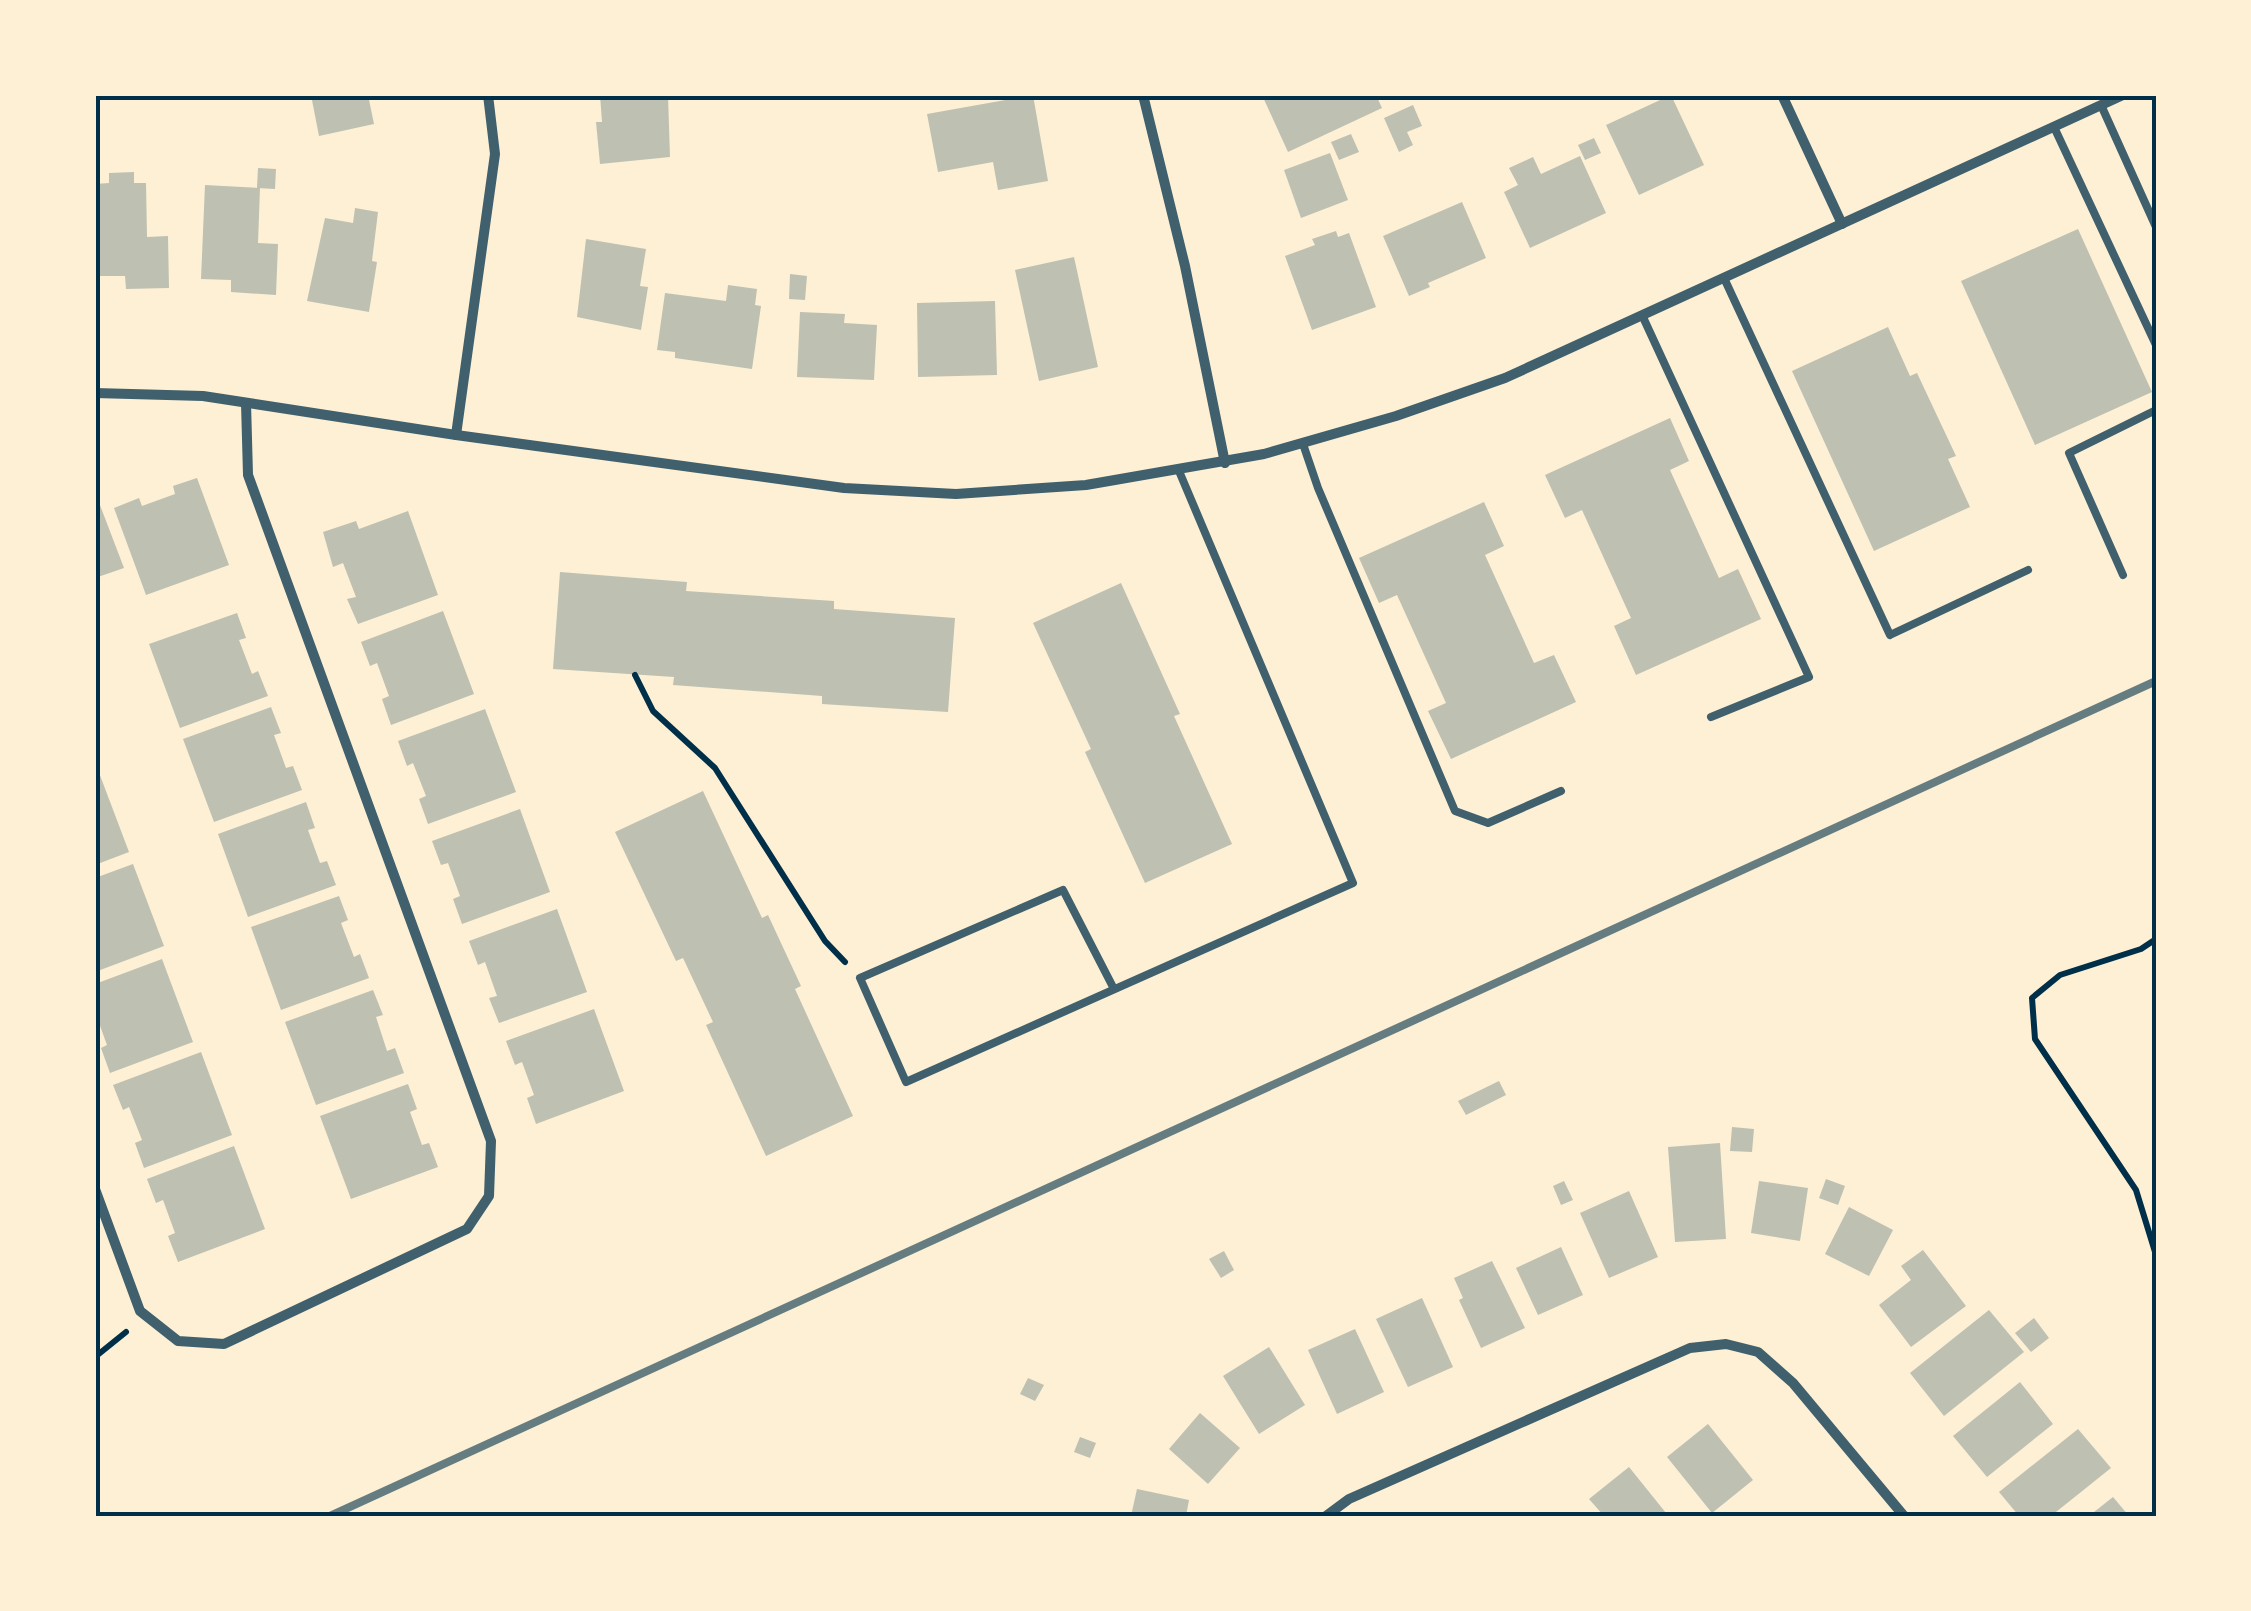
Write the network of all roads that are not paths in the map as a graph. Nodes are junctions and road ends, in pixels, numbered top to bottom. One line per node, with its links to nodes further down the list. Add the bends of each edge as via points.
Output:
1 (488, 95): 15 (street, via 495,154)
2 (1143, 95): 17 (street)
3 (1782, 95): 7 (street)
4 (2124, 95): 5 (street)
5 (2101, 106): 6 (street); 8 (lane)
6 (2054, 127): 7 (street); 11 (lane)
7 (1842, 224): 9 (street)
8 (2156, 226)
9 (1724, 278): 10 (street); 19 (lane, via 1890,635)
10 (1642, 315): 16 (street, via 1506,378); 21 (lane, via 1810,677)
11 (2156, 345)
12 (95, 393): 13 (street)
13 (246, 403): 15 (street); 24 (street, via 248,475 491,1141 490,1196 467,1229 224,1344 178,1341 140,1312)
14 (2156, 410): 20 (lane, via 2070,453)
15 (456, 435): 18 (street, via 844,488 956,494)
16 (1304, 444): 17 (street); 22 (lane, via 1455,812 1488,824)
17 (1225, 463): 18 (street)
18 (1179, 471): 23 (lane, via 1354,883)
19 (2028, 570)
20 (2123, 575)
21 (1712, 717)
22 (1561, 791)
23 (1114, 989): 23 (lane, via 906,1082 860,978 1063,890)
24 (95, 1189)
25 (1326, 1516): 26 (street, via 1348,1499 1690,1348 1726,1344 1758,1352 1793,1383)
26 (1904, 1516)

